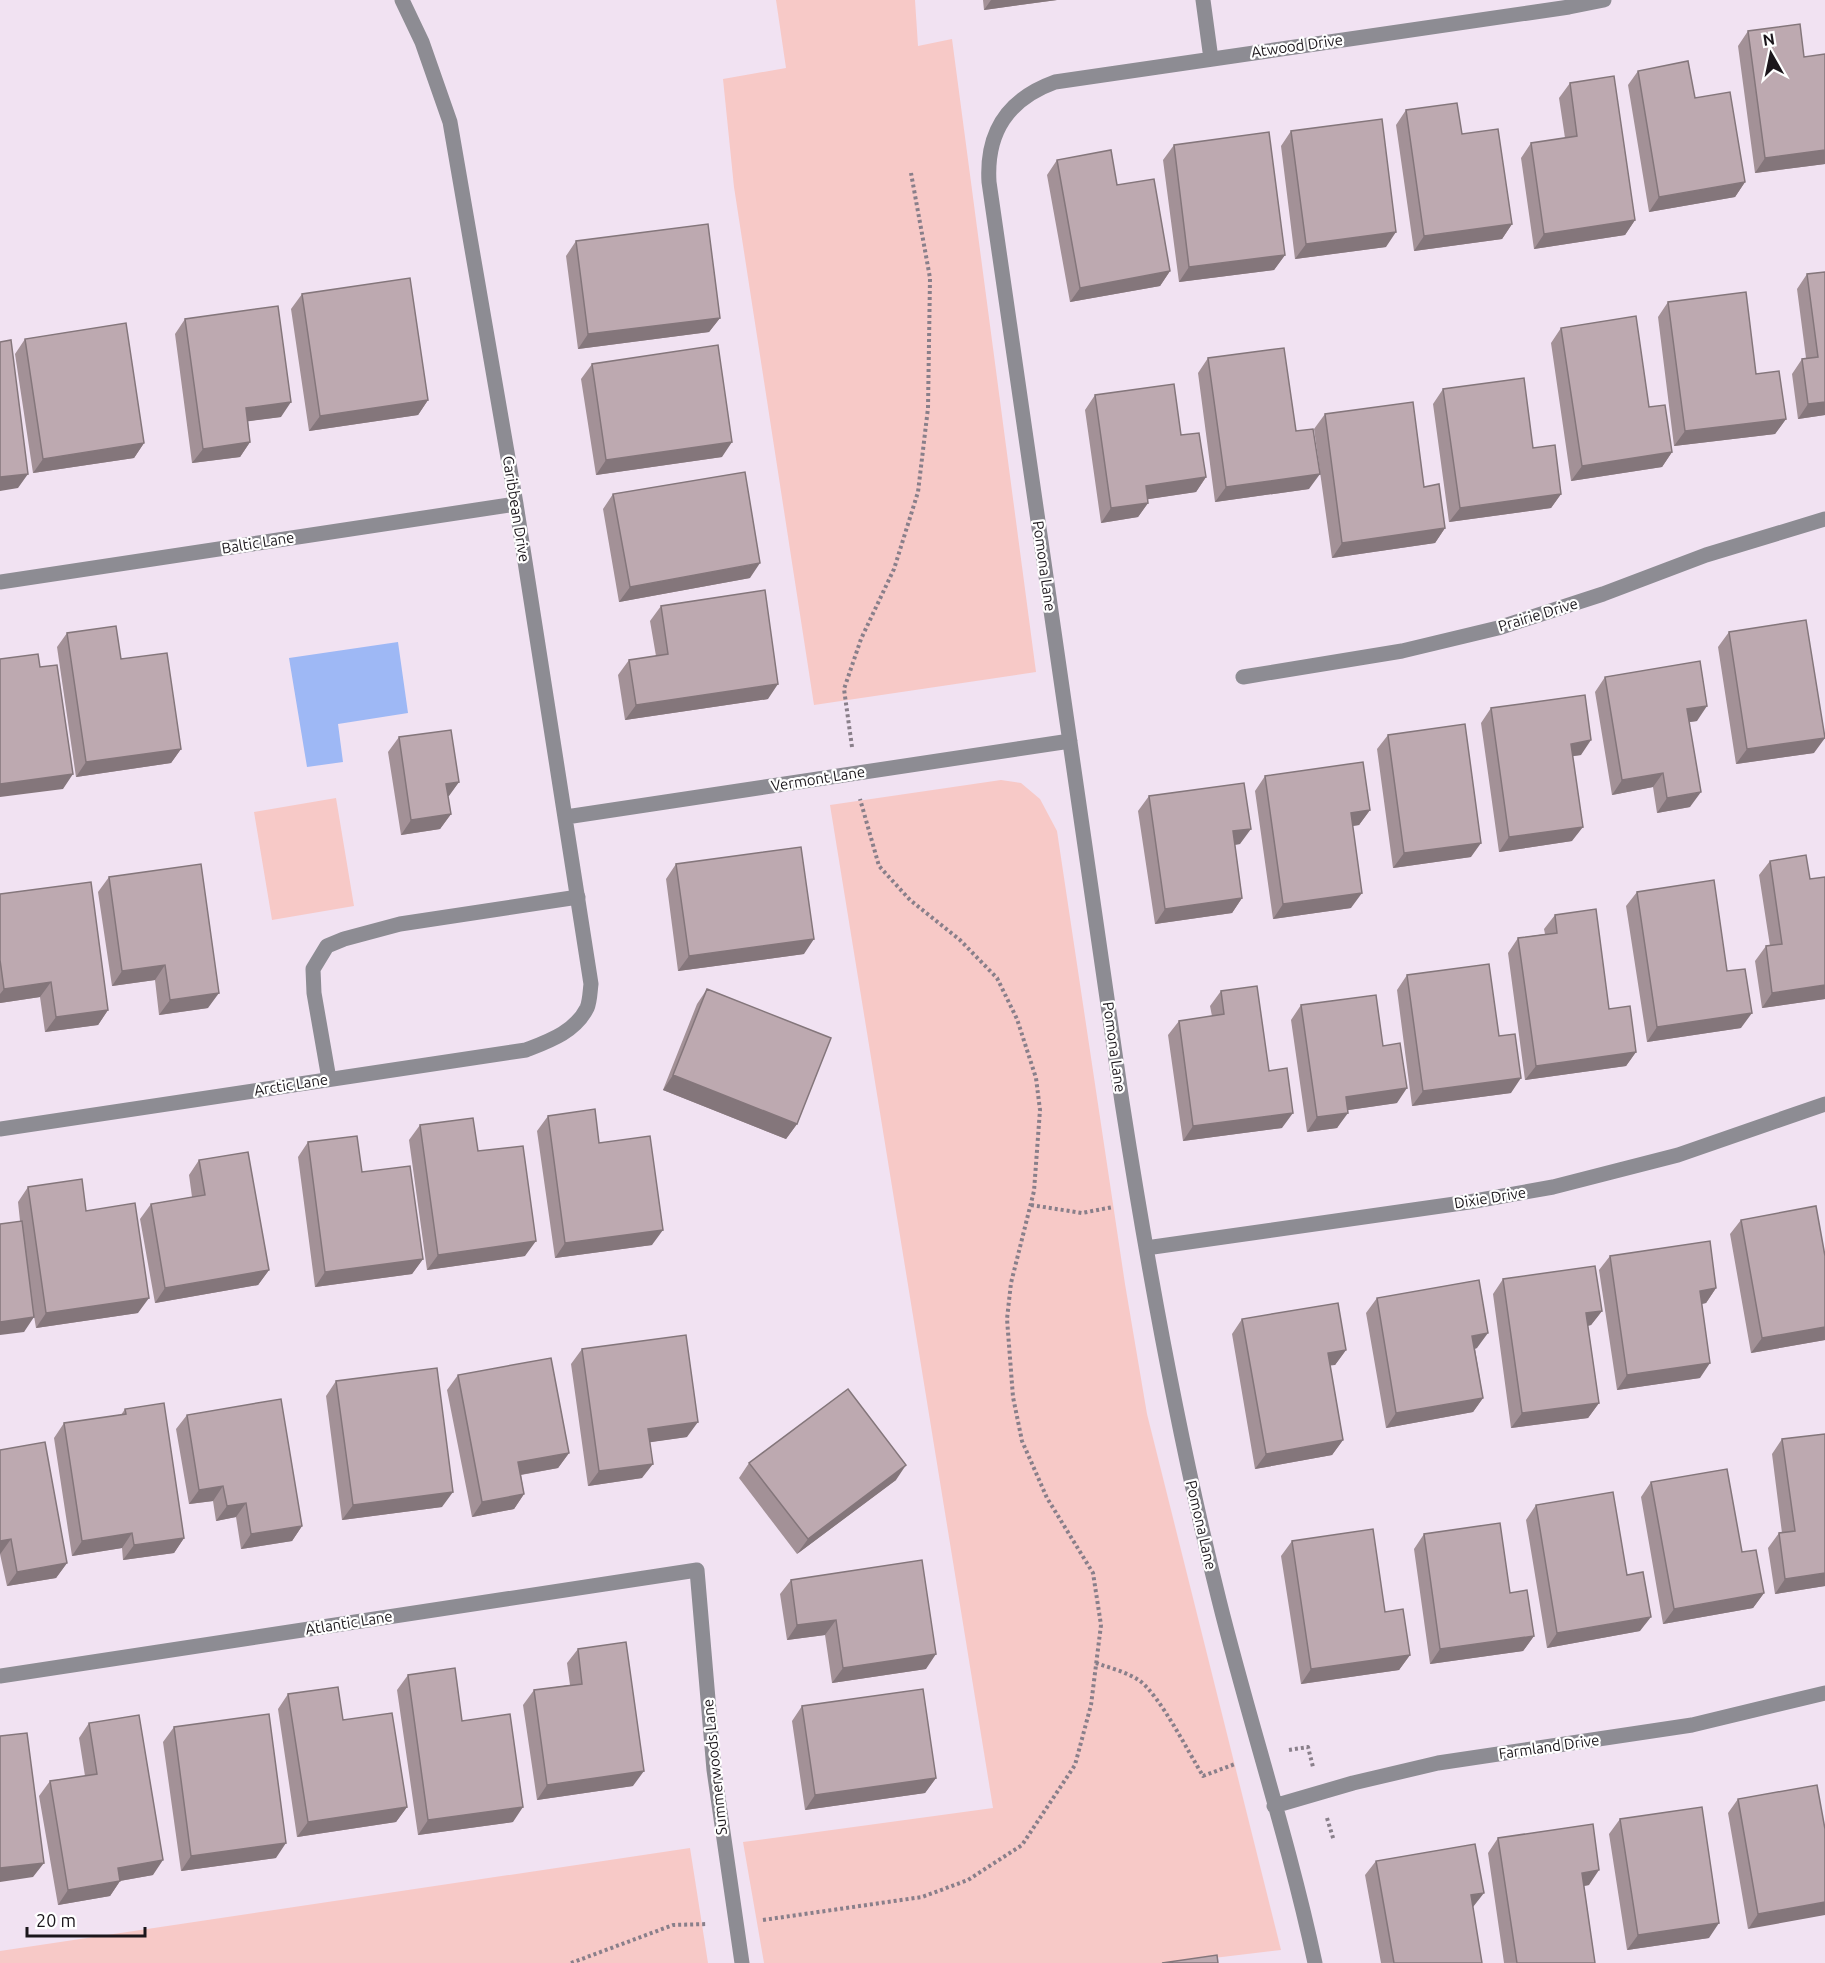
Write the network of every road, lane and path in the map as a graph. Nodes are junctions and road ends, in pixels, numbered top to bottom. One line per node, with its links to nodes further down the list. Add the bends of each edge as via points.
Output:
1 (402, 0): 7 (street, Caribbean Drive, via 422,42 450,122)
2 (1203, 0): 4 (street)
3 (1604, 0): 4 (street, Atwood Drive)
4 (1211, 58): 5 (street, Atwood Drive, via 1055,82 1026,96)
5 (1003, 119): 11 (street, Pomona Lane, via 989,155 989,182)
6 (911, 173): 12 (path, via 930,278 928,408 918,492 894,569 861,639 844,689)
7 (516, 504): 9 (street, Baltic Lane); 13 (street, Caribbean Drive)
8 (1825, 519): 10 (street, Prairie Drive, via 1706,555 1498,628 1402,651)
9 (0, 582)
10 (1243, 677)
11 (1070, 741): 12 (street, Vermont Lane); 19 (street, Pomona Lane)
12 (856, 773): 13 (street, Vermont Lane); 20 (path, via 862,810 879,866 910,900 960,940 997,978 1017,1019 1036,1078 1040,1110)
13 (566, 817): 14 (street, Caribbean Drive)
14 (578, 897): 15 (street, Caribbean Drive, via 591,984 588,1006); 16 (street, via 400,924 327,946 313,969)
15 (575, 1023): 16 (street, Arctic Lane, via 557,1038 526,1050)
16 (329, 1079): 18 (street, Arctic Lane)
17 (1825, 1104): 21 (street, Dixie Drive, via 1678,1155 1553,1187)
18 (0, 1129)
19 (1138, 1202): 20 (path, via 1082,1213); 21 (street, Pomona Lane)
20 (1031, 1205): 26 (path, via 1011,1283 1007,1319 1013,1397 1022,1441 1047,1498 1093,1574 1101,1625 1091,1704 1075,1765 1022,1845 968,1880 922,1897)
21 (1146, 1248): 25 (street, Pomona Lane, via 1200,1523)
22 (697, 1570): 23 (street, Atlantic Lane); 26 (street, Summerwoods Lane, via 712,1749)
23 (0, 1676)
24 (1825, 1693): 25 (street, Farmland Drive, via 1692,1725 1437,1763)
25 (1274, 1806): 29 (street, Pomona Lane)
26 (735, 1923): 27 (path, via 673,1925); 28 (street, Summerwoods Lane)
27 (571, 1963)
28 (742, 1963)
29 (1315, 1963)

